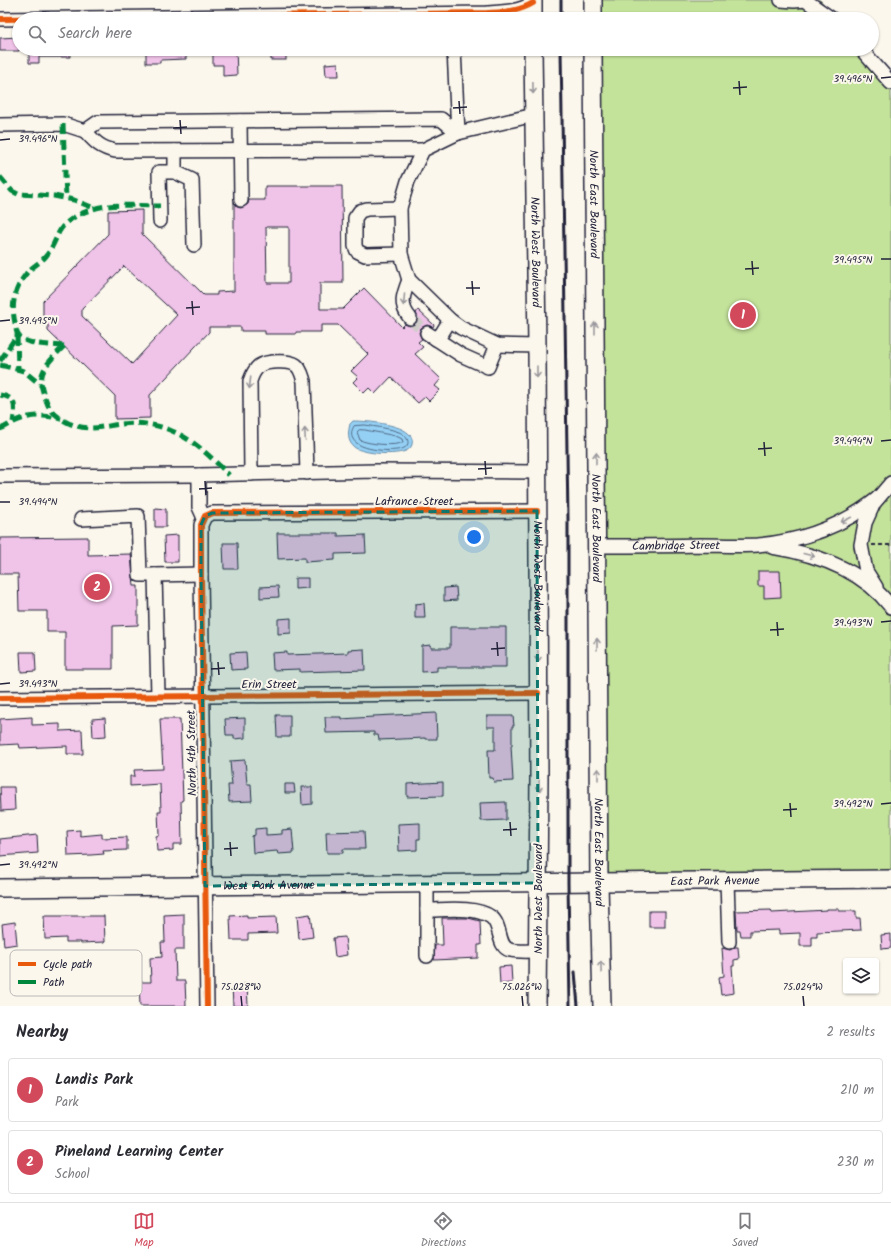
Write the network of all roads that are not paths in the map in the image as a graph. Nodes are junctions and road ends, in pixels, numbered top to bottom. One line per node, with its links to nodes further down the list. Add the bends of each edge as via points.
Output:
1 (593, 0): 6 (main road)
2 (781, 0): 3 (street)
3 (806, 0): 7 (street)
4 (536, 6): 5 (street)
5 (505, 12)
6 (593, 12)
7 (822, 12)
8 (0, 19): 9 (street)
9 (12, 19)
10 (454, 56): 19 (street)
11 (533, 56): 15 (main road, North West Boulevard, one-way to 15)
12 (593, 56): 45 (main road, North East Boulevard, one-way to 12)
13 (867, 56): 14 (street)
14 (891, 83)
15 (534, 115): 19 (street); 33 (main road, North West Boulevard)
16 (240, 121): 18 (street, via 98,122); 19 (street, via 441,119); 22 (street)
17 (0, 125): 18 (street, via 63,124)
18 (85, 131): 21 (street, via 97,144 115,151)
19 (458, 133): 20 (street)
20 (423, 150): 22 (street); 25 (street, via 408,181)
21 (175, 151): 22 (street); 23 (street)
22 (240, 151): 24 (street)
23 (175, 172): 26 (street, via 159,172); 27 (street, via 192,180)
24 (241, 200)
25 (400, 208): 28 (street); 28 (street, via 360,211 355,218 354,246 365,255)
26 (160, 221)
27 (194, 245)
28 (401, 254): 29 (street)
29 (409, 280): 30 (street, one-way to 30, via 403,306); 31 (street)
30 (410, 318)
31 (450, 320): 32 (street); 32 (street, via 442,333 432,336 461,355 488,367)
32 (497, 345): 33 (street)
33 (537, 346): 34 (main road, North West Boulevard, one-way to 34)
34 (537, 472): 35 (street); 41 (main road, North West Boulevard)
35 (307, 473): 36 (street); 36 (street, one-way to 36, via 302,371 286,362 273,362 260,365 252,373 250,381)
36 (251, 474): 37 (street)
37 (199, 475): 38 (street); 42 (street, via 199,507)
38 (0, 476)
39 (891, 482): 40 (street)
40 (883, 493): 44 (street, Cambridge Street, one-way to 44, via 856,514 826,529 791,540); 48 (street, via 874,503 865,523 861,545 866,571)
41 (538, 511): 42 (street, Lafrance Street, via 212,513); 49 (main road, North West Boulevard, one-way to 49)
42 (204, 518): 46 (street, North 4th Street, via 201,526)
43 (81, 519): 47 (street, via 138,516 140,575)
44 (756, 545): 45 (street, Cambridge Street); 48 (street, Cambridge Street, one-way to 48, via 825,560 850,573)
45 (596, 546): 56 (main road, North East Boulevard, one-way to 45)
46 (201, 574): 47 (street); 50 (street, North 4th Street)
47 (155, 575): 51 (street)
48 (887, 601)
49 (538, 692): 50 (street, Erin Street); 55 (main road, North West Boulevard, one-way to 55)
50 (203, 695): 51 (street, Erin Street); 58 (street, North 4th Street)
51 (158, 696): 52 (street, Erin Street)
52 (0, 698)
53 (891, 879): 54 (main road, East Park Avenue)
54 (727, 881): 56 (main road, East Park Avenue); 61 (street)
55 (538, 883): 56 (main road, East Park Avenue); 57 (main road, West Park Avenue); 62 (main road, North West Boulevard)
56 (599, 883): 66 (main road, North East Boulevard, one-way to 56)
57 (427, 884): 58 (main road, West Park Avenue); 60 (street)
58 (205, 886): 59 (main road, West Park Avenue); 64 (street, North 4th Street)
59 (0, 888)
60 (427, 910): 62 (street, via 462,910 492,917 504,947 509,950); 63 (street)
61 (730, 942)
62 (538, 951): 65 (main road, North West Boulevard)
63 (427, 956)
64 (206, 1006)
65 (537, 1006)
66 (602, 1006)

